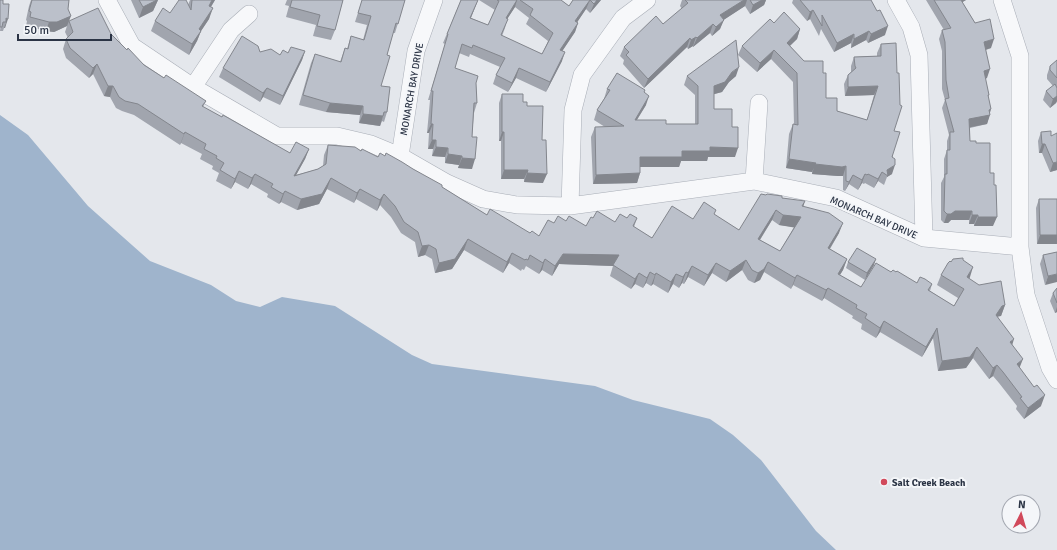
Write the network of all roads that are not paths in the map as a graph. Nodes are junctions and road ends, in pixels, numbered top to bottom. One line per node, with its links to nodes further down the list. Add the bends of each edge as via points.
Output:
1 (107, 0): 7 (street, MONARCH BAY DRIVE, via 132,46)
2 (434, 0): 9 (street, MONARCH BAY DRIVE, via 416,51)
3 (647, 0): 11 (street, via 623,18 582,75 573,110)
4 (896, 0): 12 (street, via 911,27 919,55)
5 (1002, 0): 13 (street, via 1020,56)
6 (249, 14): 7 (street, via 231,30)
7 (193, 87): 9 (street, MONARCH BAY DRIVE, via 277,136 337,136 371,144)
8 (759, 103): 10 (street)
9 (400, 156): 11 (street, MONARCH BAY DRIVE, via 447,183 483,199 518,204)
10 (754, 181): 11 (street, MONARCH BAY DRIVE); 12 (street, MONARCH BAY DRIVE, via 836,198)
11 (570, 206)
12 (924, 238): 13 (street, MONARCH BAY DRIVE)
13 (1020, 247): 14 (street, via 1026,295 1050,368)
14 (1057, 380)

